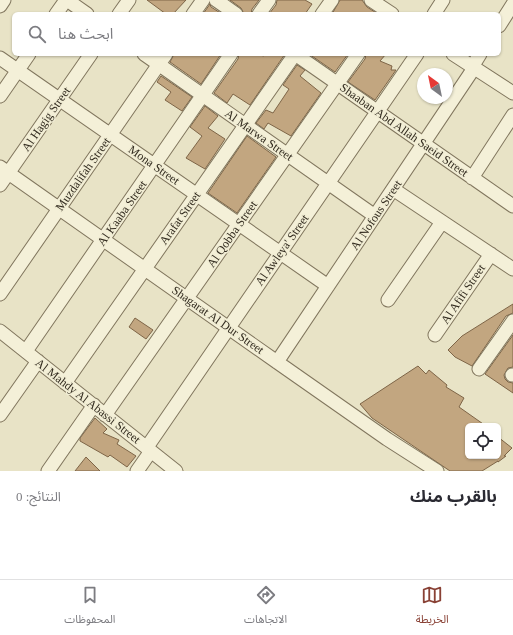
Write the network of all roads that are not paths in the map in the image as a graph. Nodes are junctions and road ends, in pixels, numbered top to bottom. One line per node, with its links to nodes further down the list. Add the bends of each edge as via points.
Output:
1 (4, 0): 11 (street)
2 (66, 0): 12 (street); 13 (street)
3 (129, 0): 14 (street)
4 (203, 0): 15 (street)
5 (216, 0): 16 (street)
6 (269, 0): 17 (street)
7 (332, 0): 18 (street)
8 (371, 0): 19 (street)
9 (443, 0): 20 (street)
10 (513, 4): 21 (street)
11 (0, 6)
12 (57, 12)
13 (84, 12)
14 (120, 12)
15 (194, 12)
16 (233, 12)
17 (260, 12)
18 (323, 12)
19 (387, 12)
20 (435, 12)
21 (501, 23)
22 (28, 56): 35 (street)
23 (90, 56): 40 (street, Al Hagig Street)
24 (151, 56): 33 (street, Al Marwa Street)
25 (230, 56): 38 (street, Al Kaaba Street)
26 (294, 56): 43 (street, Arafat Street)
27 (298, 56): 36 (street, Shaaban Abd Allah Saeid Street)
28 (357, 56): 36 (street, Al Qobba Street)
29 (416, 56): 41 (street, Al Awleya' Street)
30 (456, 56): 34 (street)
31 (479, 56): 34 (street, Al Nofous Street)
32 (0, 58): 35 (street, Mona Street)
33 (162, 59): 38 (street, Al Marwa Street); 44 (street, Muzdalifah Street)
34 (473, 67): 37 (street); 45 (street, Al Nofous Street)
35 (18, 70): 39 (street); 40 (street, Mona Street)
36 (337, 84): 41 (street, Shaaban Abd Allah Saeid Street); 46 (street, Al Qobba Street)
37 (513, 93)
38 (203, 95): 43 (street, Al Marwa Street); 47 (street, Al Kaaba Street)
39 (0, 96)
40 (60, 100): 44 (street, Mona Street); 48 (street, Al Hagig Street)
41 (377, 112): 45 (street, Shaaban Abd Allah Saeid Street); 50 (street, Al Awleya' Street)
42 (513, 115): 49 (street)
43 (245, 125): 46 (street, Al Marwa Street); 53 (street, Arafat Street)
44 (110, 135): 47 (street, Mona Street); 55 (street, Muzdalifah Street)
45 (423, 145): 49 (street, Shaaban Abd Allah Saeid Street); 52 (street, Al Nofous Street)
46 (287, 155): 50 (street, Al Marwa Street); 58 (street, Al Qobba Street)
47 (154, 166): 53 (street, Mona Street); 59 (street, Al Kaaba Street)
48 (4, 170): 51 (street, Al Hagig Street); 55 (street, Shagarat Al Dur Street)
49 (472, 178): 54 (street, Shaaban Abd Allah Saeid Street)
50 (328, 183): 56 (street, Al Marwa Street); 60 (street, Al Awleya' Street)
51 (0, 185)
52 (393, 189): 56 (street, Al Nofous Street); 57 (street)
53 (196, 194): 58 (street, Mona Street); 62 (street, Arafat Street)
54 (513, 206)
55 (59, 208): 59 (street, Shagarat Al Dur Street); 65 (street, Muzdalifah Street)
56 (375, 216): 64 (street, Al Nofous Street)
57 (442, 222): 61 (street); 67 (street)
58 (238, 224): 60 (street, Mona Street); 66 (street, Al Qobba Street)
59 (103, 240): 62 (street, Shagarat Al Dur Street); 72 (street, Al Kaaba Street)
60 (280, 253): 64 (street, Mona Street); 69 (street, Al Awleya' Street)
61 (491, 254): 63 (street); 71 (street, Al Afifi Street)
62 (144, 269): 66 (street, Shagarat Al Dur Street); 76 (street, Arafat Street)
63 (513, 269)
64 (328, 286): 74 (street, Al Nofous Street)
65 (0, 294)
66 (186, 298): 69 (street, Shagarat Al Dur Street); 78 (street, Al Qobba Street)
67 (388, 300)
68 (513, 321): 75 (street)
69 (228, 328): 74 (street, Shagarat Al Dur Street); 80 (street, Al Awleya' Street)
70 (0, 331): 72 (street, Al Mahdy Al Abassi Street)
71 (436, 335)
72 (26, 351): 73 (street, Al Mahdy Al Abassi Street)
73 (38, 361): 76 (street, Al Mahdy Al Abassi Street); 79 (street)
74 (277, 362): 84 (street, Shagarat Al Dur Street)
75 (479, 369)
76 (65, 382): 77 (street, Al Mahdy Al Abassi Street)
77 (94, 405): 78 (street, Al Mahdy Al Abassi Street); 81 (street)
78 (105, 414): 80 (street, Al Mahdy Al Abassi Street)
79 (0, 415)
80 (149, 449): 82 (street, Al Awleya' Street); 83 (street, Al Mahdy Al Abassi Street)
81 (48, 471)
82 (137, 471)
83 (176, 471)
84 (437, 471)

